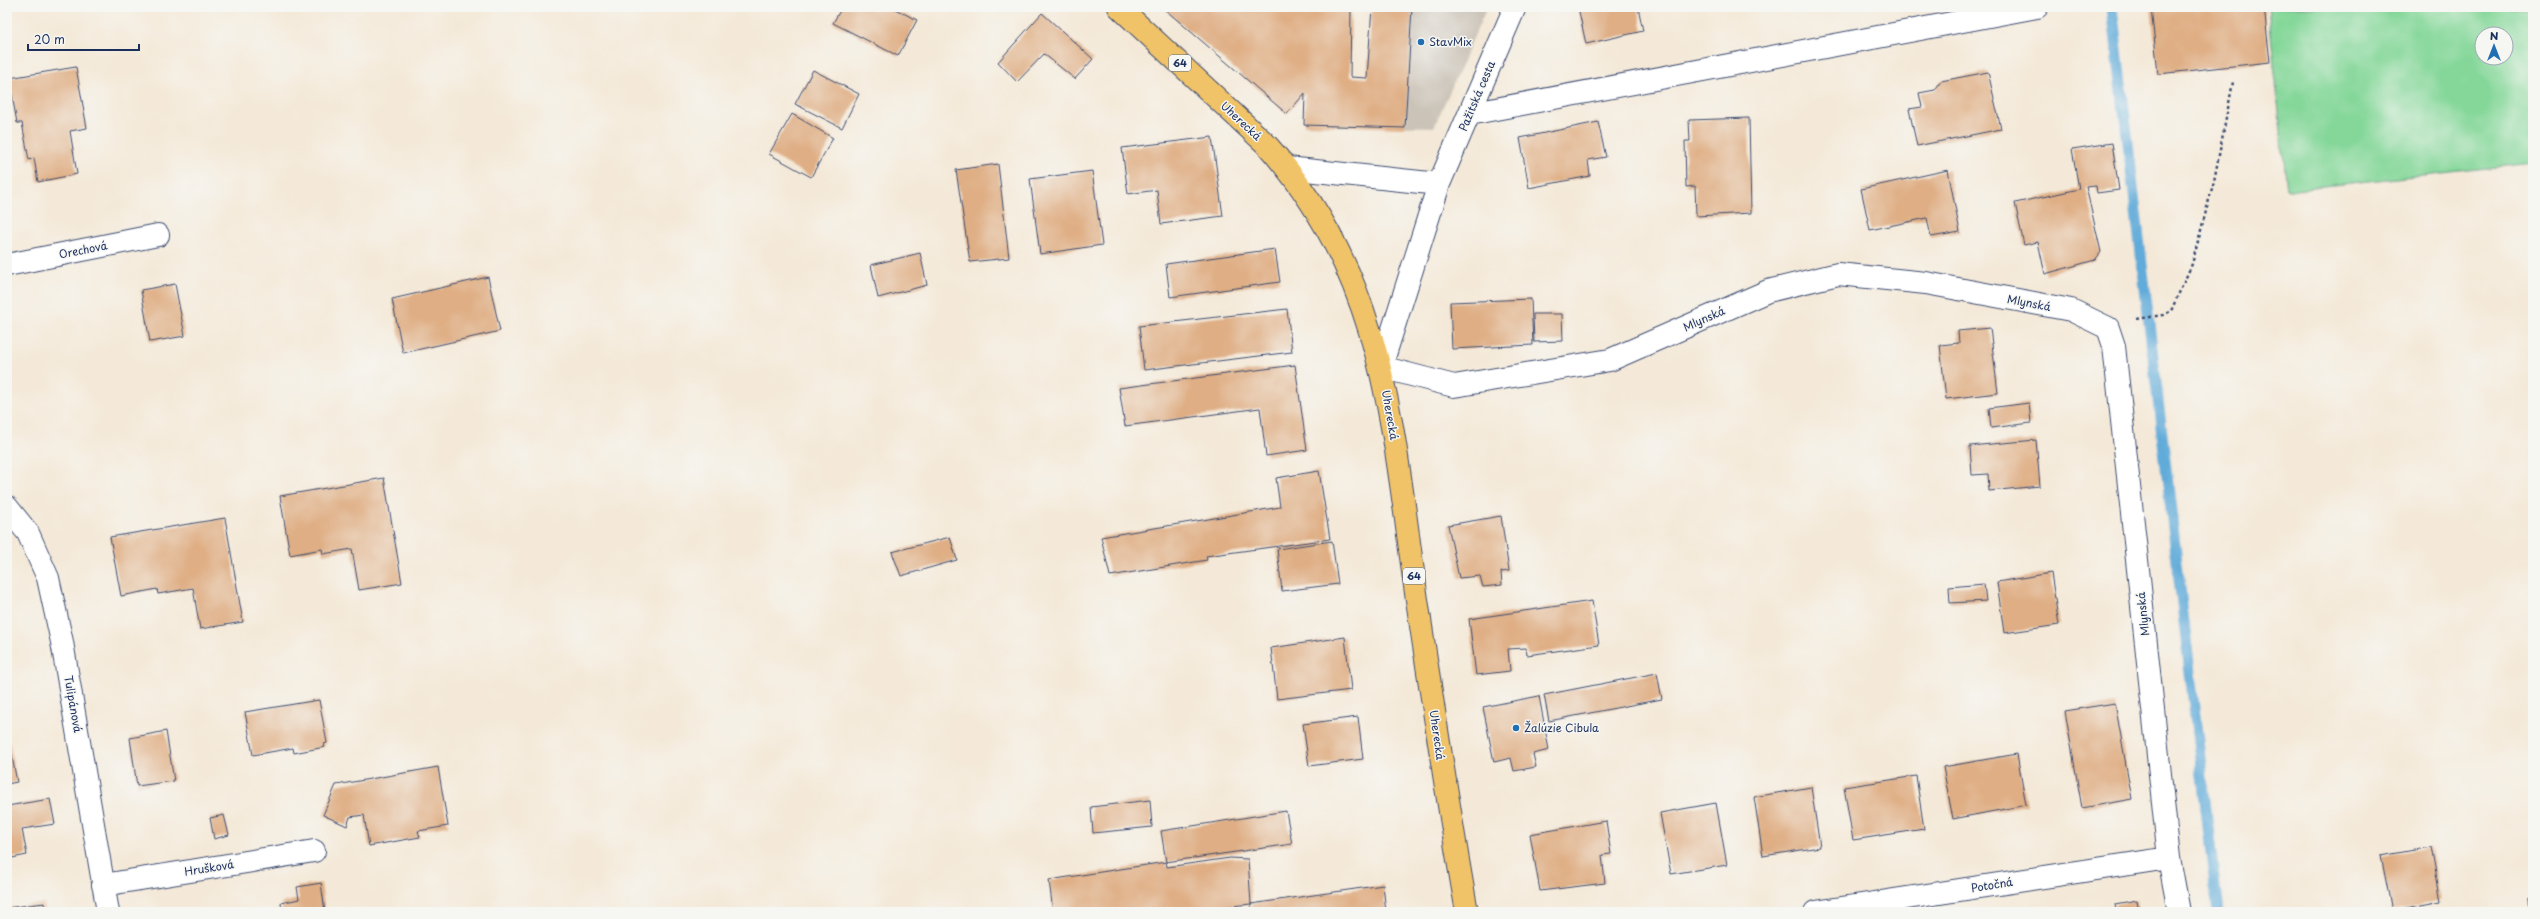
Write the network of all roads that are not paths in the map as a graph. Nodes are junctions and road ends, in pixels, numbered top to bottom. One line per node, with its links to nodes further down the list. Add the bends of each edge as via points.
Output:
1 (1119, 7): 5 (main road, Uherecká / 64, via 1267,145)
2 (1515, 7): 4 (street, Pažitská cesta)
3 (2037, 7): 4 (street)
4 (1470, 114): 6 (street, Pažitská cesta)
5 (1287, 168): 6 (street); 9 (main road, Uherecká / 64, via 1326,228 1356,286 1370,324)
6 (1439, 184): 9 (street, Pažitská cesta)
7 (158, 235): 8 (street, Orechová)
8 (7, 265)
9 (1380, 367): 12 (street, Mlynská, via 1454,386 1610,360 1768,291 1838,274 1926,283 2071,310 2108,328 2114,346); 15 (main road, Uherecká / 64, via 1389,402 1446,797)
10 (7, 507): 13 (street, Tulipánová, via 28,533 48,578 62,642)
11 (314, 851): 13 (street, Hrušková)
12 (2169, 858): 16 (street, Potočná); 17 (street, Mlynská)
13 (103, 885): 14 (street, Tulipánová)
14 (108, 912)
15 (1467, 912)
16 (1815, 912)
17 (2179, 912)

